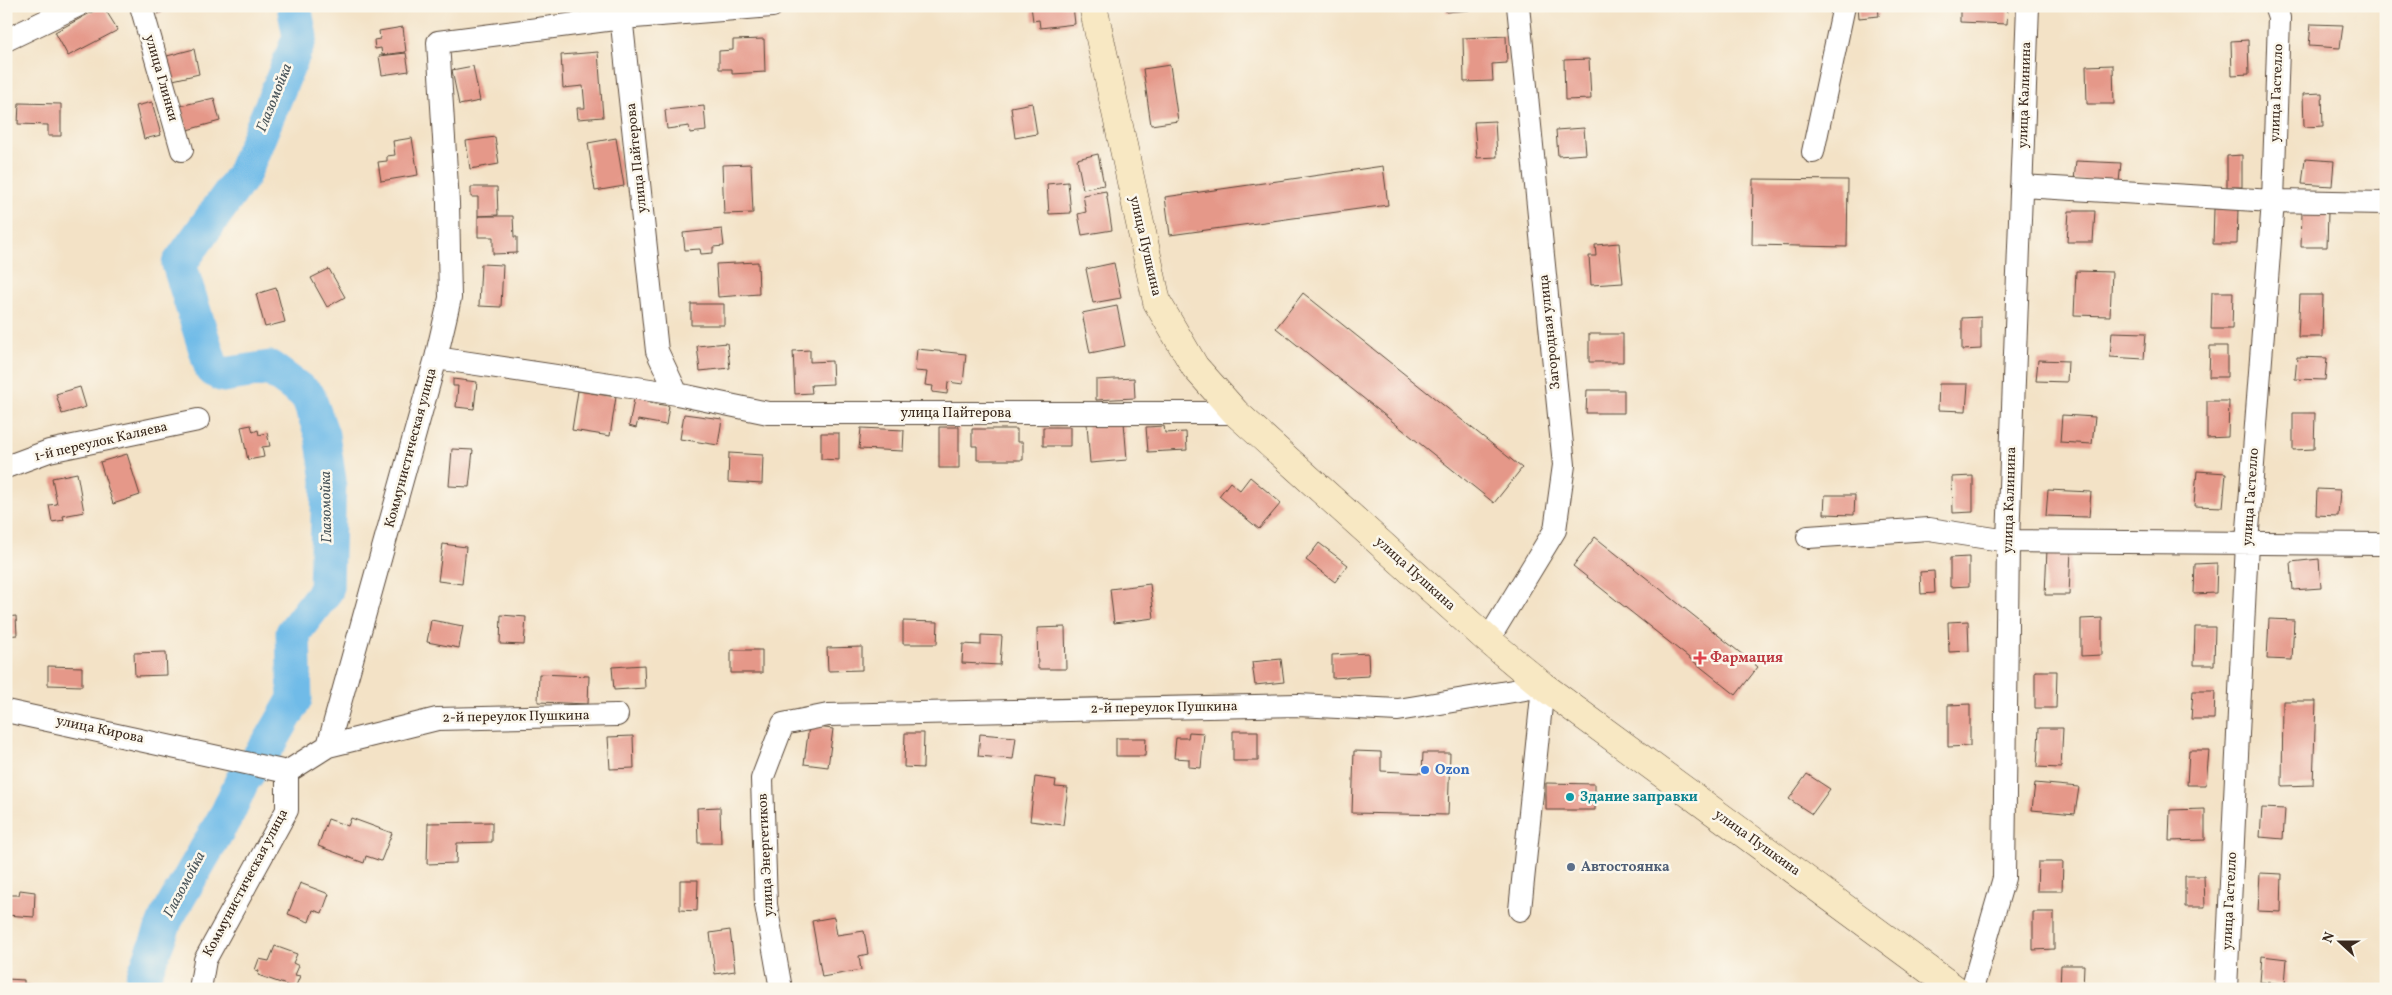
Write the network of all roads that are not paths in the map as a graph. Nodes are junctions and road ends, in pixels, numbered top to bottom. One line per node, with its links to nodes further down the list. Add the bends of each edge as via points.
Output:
1 (77, 6): 10 (street)
2 (141, 6): 11 (street, улица Глинки)
3 (772, 6): 9 (street)
4 (1093, 6): 18 (main road, улица Пушкина, via 1157,302 1194,367)
5 (1518, 6): 25 (street, Загородная улица, via 1564,465 1555,530)
6 (1844, 6): 12 (street)
7 (2028, 6): 13 (street, улица Калинина)
8 (2275, 6): 14 (street, улица Гастелло, via 2279,18)
9 (621, 12): 16 (street, Коммунистическая улица, via 438,42 450,298); 17 (street, улица Пайтерова, via 657,351)
10 (6, 40)
11 (182, 150)
12 (1813, 152)
13 (2021, 186): 14 (street); 22 (street, улица Калинина)
14 (2273, 201): 15 (street); 23 (street, улица Гастелло)
15 (2386, 202)
16 (436, 358): 17 (street, улица Пайтерова); 30 (street, Коммунистическая улица)
17 (677, 394): 18 (street, улица Пайтерова, via 768,413)
18 (1236, 412): 25 (main road, улица Пушкина)
19 (198, 420): 20 (street, 1-й переулок Каляева, via 49,451)
20 (6, 467)
21 (1808, 537): 22 (street, via 1929,530)
22 (2008, 541): 23 (street); 36 (street, улица Калинина, via 2004,878)
23 (2247, 544): 24 (street); 37 (street, улица Гастелло)
24 (2386, 544)
25 (1488, 640): 26 (main road, улица Пушкина)
26 (1543, 686): 29 (street, 2-й переулок Пушкина, via 1398,710 1298,705 838,715); 32 (street); 35 (main road, улица Пушкина)
27 (6, 711): 31 (street, улица Кирова)
28 (617, 715): 30 (street, 2-й переулок Пушкина, via 437,718)
29 (783, 724): 34 (street, улица Энергетиков, via 762,779 766,905)
30 (328, 746): 31 (street)
31 (287, 772): 33 (street, Коммунистическая улица, via 287,810 205,960)
32 (1520, 910)
33 (200, 989)
34 (781, 989)
35 (1955, 989)
36 (1972, 989)
37 (2226, 989)

